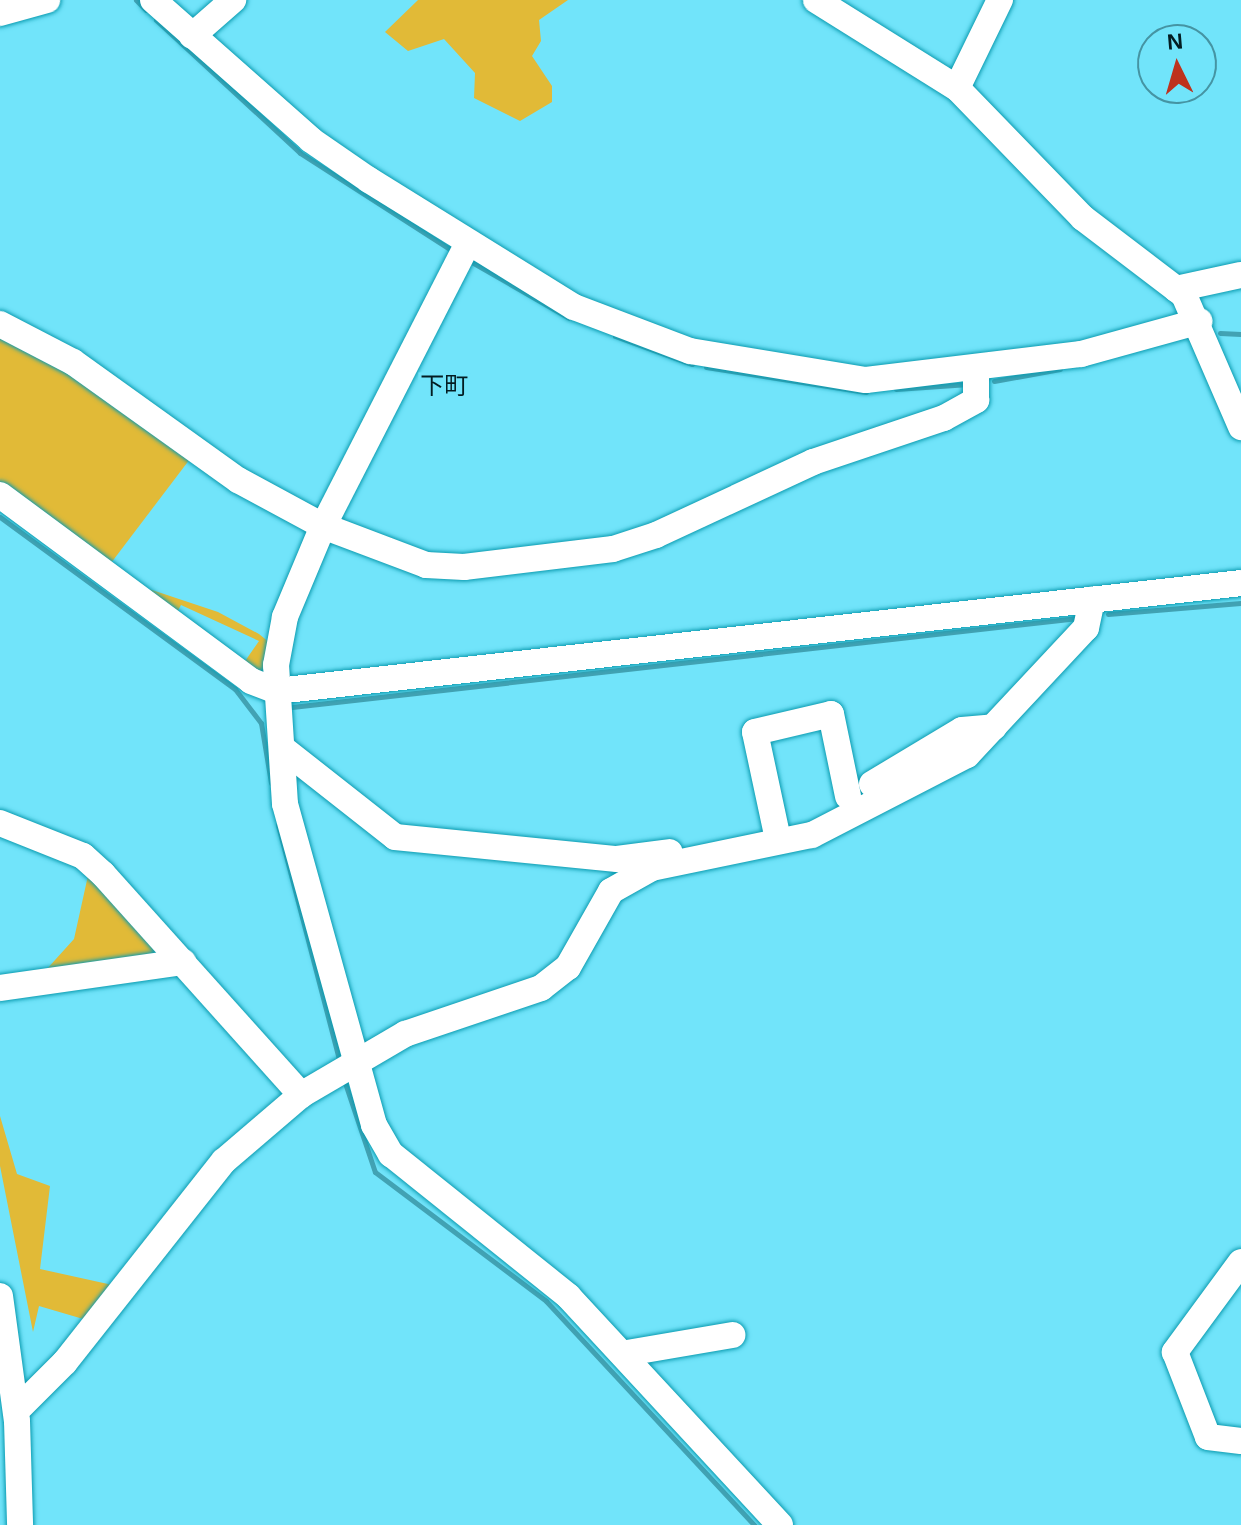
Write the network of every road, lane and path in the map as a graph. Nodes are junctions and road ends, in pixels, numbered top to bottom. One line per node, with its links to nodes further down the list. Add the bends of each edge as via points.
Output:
1 (47, 0): 6 (street)
2 (153, 0): 7 (street)
3 (233, 0): 7 (street)
4 (816, 0): 8 (street)
5 (1000, 0): 8 (street)
6 (0, 13)
7 (192, 36): 9 (street, via 322,149)
8 (957, 88): 11 (street, via 1083,218)
9 (468, 243): 14 (street, via 574,307 690,351 866,380); 17 (street)
10 (1241, 275): 11 (street)
11 (1176, 289): 12 (street)
12 (1200, 321): 14 (street, via 1081,354); 15 (street)
13 (0, 324): 17 (street, via 73,362 238,480)
14 (976, 371): 17 (street, via 976,400 944,418 813,462 613,549 426,565)
15 (1241, 427)
16 (0, 495): 20 (street, via 251,681)
17 (323, 526): 20 (street, via 276,648)
18 (1241, 583): 19 (street)
19 (1092, 600): 20 (street); 21 (street, via 1086,628)
20 (277, 691): 22 (street)
21 (994, 727): 23 (street, via 962,730); 28 (street, via 967,755 812,835 652,868 611,891 568,967 541,988)
22 (282, 748): 25 (street, via 395,837 617,859 728,845); 28 (street, via 285,804)
23 (848, 796): 25 (street); 25 (street, via 831,714 755,732)
24 (0, 823): 26 (street, via 83,856)
25 (776, 830)
26 (183, 962): 27 (street); 29 (street)
27 (0, 988)
28 (357, 1057): 29 (street); 33 (street, via 374,1125 391,1154 568,1296)
29 (301, 1095): 34 (street, via 224,1161 65,1362)
30 (1241, 1262): 35 (street, via 1175,1352 1208,1437)
31 (0, 1296): 34 (street)
32 (732, 1335): 33 (street)
33 (627, 1353): 37 (street)
34 (11, 1421): 36 (street)
35 (1241, 1441)
36 (20, 1525)
37 (780, 1525)

